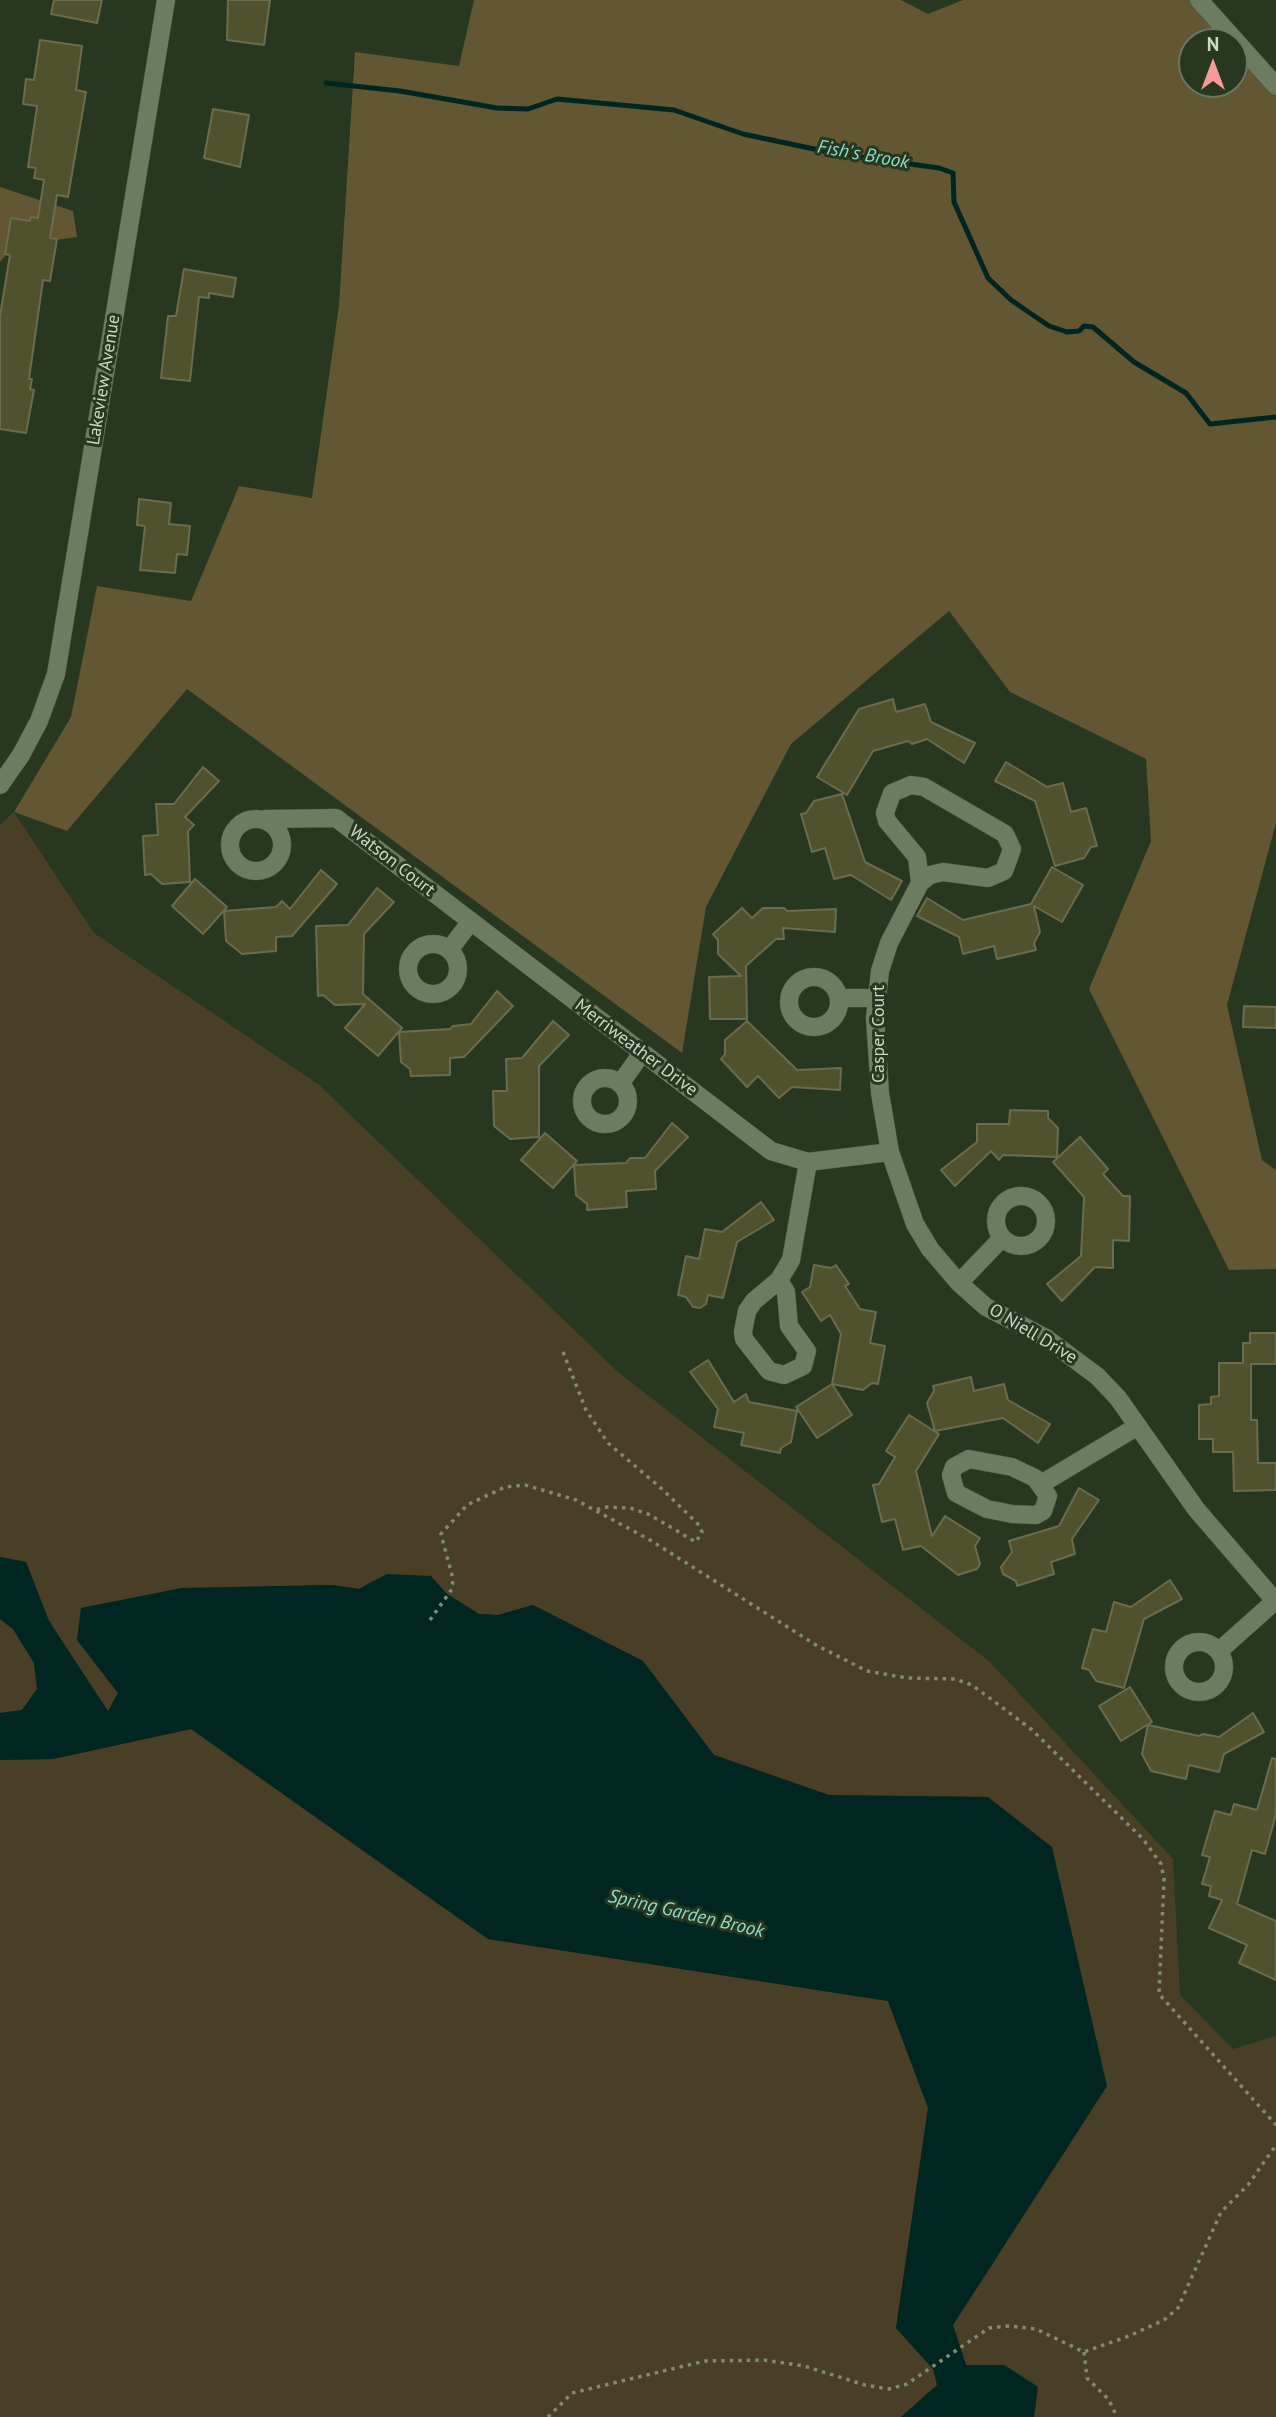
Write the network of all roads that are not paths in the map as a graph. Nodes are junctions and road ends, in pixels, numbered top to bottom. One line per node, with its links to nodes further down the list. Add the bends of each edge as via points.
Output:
1 (166, 0): 4 (street, Lakeview Avenue, via 56,674 39,721)
2 (1199, 0): 3 (street)
3 (1276, 86)
4 (0, 785)
5 (265, 819): 7 (street, Watson Court, via 336,818)
6 (920, 883): 6 (street, via 943,872 996,876 1004,872 1011,857 1009,841 1005,834 924,787 899,788 892,793 885,813 917,857); 10 (street, Casper Court, via 889,943)
7 (471, 921): 8 (street); 11 (street, Merriweather Drive)
8 (450, 950)
9 (840, 998): 10 (street)
10 (876, 998): 13 (street, Casper Court, via 880,1093)
11 (642, 1053): 12 (street); 14 (street, Merriweather Drive, via 771,1151)
12 (620, 1084)
13 (890, 1152): 14 (street); 17 (street, O Niell Drive, via 915,1224)
14 (808, 1162): 16 (street, via 791,1260)
15 (1002, 1238): 17 (street)
16 (779, 1280): 16 (street, via 747,1311 743,1332 769,1371 784,1375 803,1366 807,1350 789,1326 786,1292)
17 (959, 1283): 18 (street, O Niell Drive, via 986,1307 1075,1357 1118,1398)
18 (1138, 1426): 19 (street); 20 (street, O Niell Drive, via 1196,1509)
19 (1041, 1484): 19 (street, via 1013,1467 984,1460 961,1462 951,1475 956,1493 964,1499 1012,1514 1043,1511 1048,1496)
20 (1275, 1602): 21 (street)
21 (1219, 1651)

